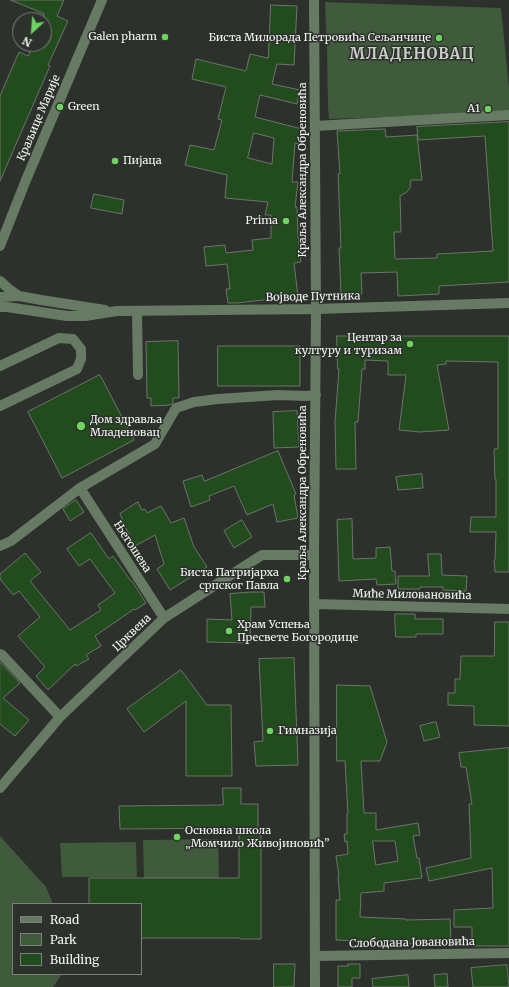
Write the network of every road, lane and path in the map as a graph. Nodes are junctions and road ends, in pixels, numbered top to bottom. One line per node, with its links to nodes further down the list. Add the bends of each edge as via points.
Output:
1 (102, 0): 5 (street, Краљице Марије)
2 (314, 0): 4 (street, Краља Александра Обреновића)
3 (509, 115): 4 (street)
4 (315, 126): 11 (street, Краља Александра Обреновића)
5 (0, 246)
6 (0, 280): 7 (street)
7 (19, 296): 8 (street, Војводе Путника); 13 (street, Војводе Путника)
8 (0, 297)
9 (509, 304): 11 (street, Војводе Путника)
10 (0, 307): 13 (street, Војводе Путника, via 67,316)
11 (316, 309): 12 (street, Војводе Путника); 16 (street, Краља Александра Обреновића)
12 (137, 311): 13 (street, Војводе Путника); 15 (street)
13 (117, 312)
14 (0, 366): 17 (street, via 59,338 73,339 81,349 77,369)
15 (138, 375)
16 (316, 395): 18 (street, via 218,398 176,408 155,444); 20 (street, Краља Александра Обреновића)
17 (0, 406)
18 (80, 488): 19 (street, via 11,541); 23 (street, Његошева)
19 (0, 546)
20 (314, 555): 21 (street, Краља Александра Обреновића); 23 (street, Црквена, via 262,555)
21 (314, 604): 22 (street, Миће Миловановића); 28 (street, Краља Александра Обреновића)
22 (509, 609)
23 (164, 618): 25 (street, Црквена)
24 (0, 654): 25 (street)
25 (60, 717): 26 (street, Црквена)
26 (0, 788)
27 (509, 953): 28 (street, Слободана Јовановића)
28 (315, 956): 29 (street, Краља Александра Обреновића)
29 (315, 987)

